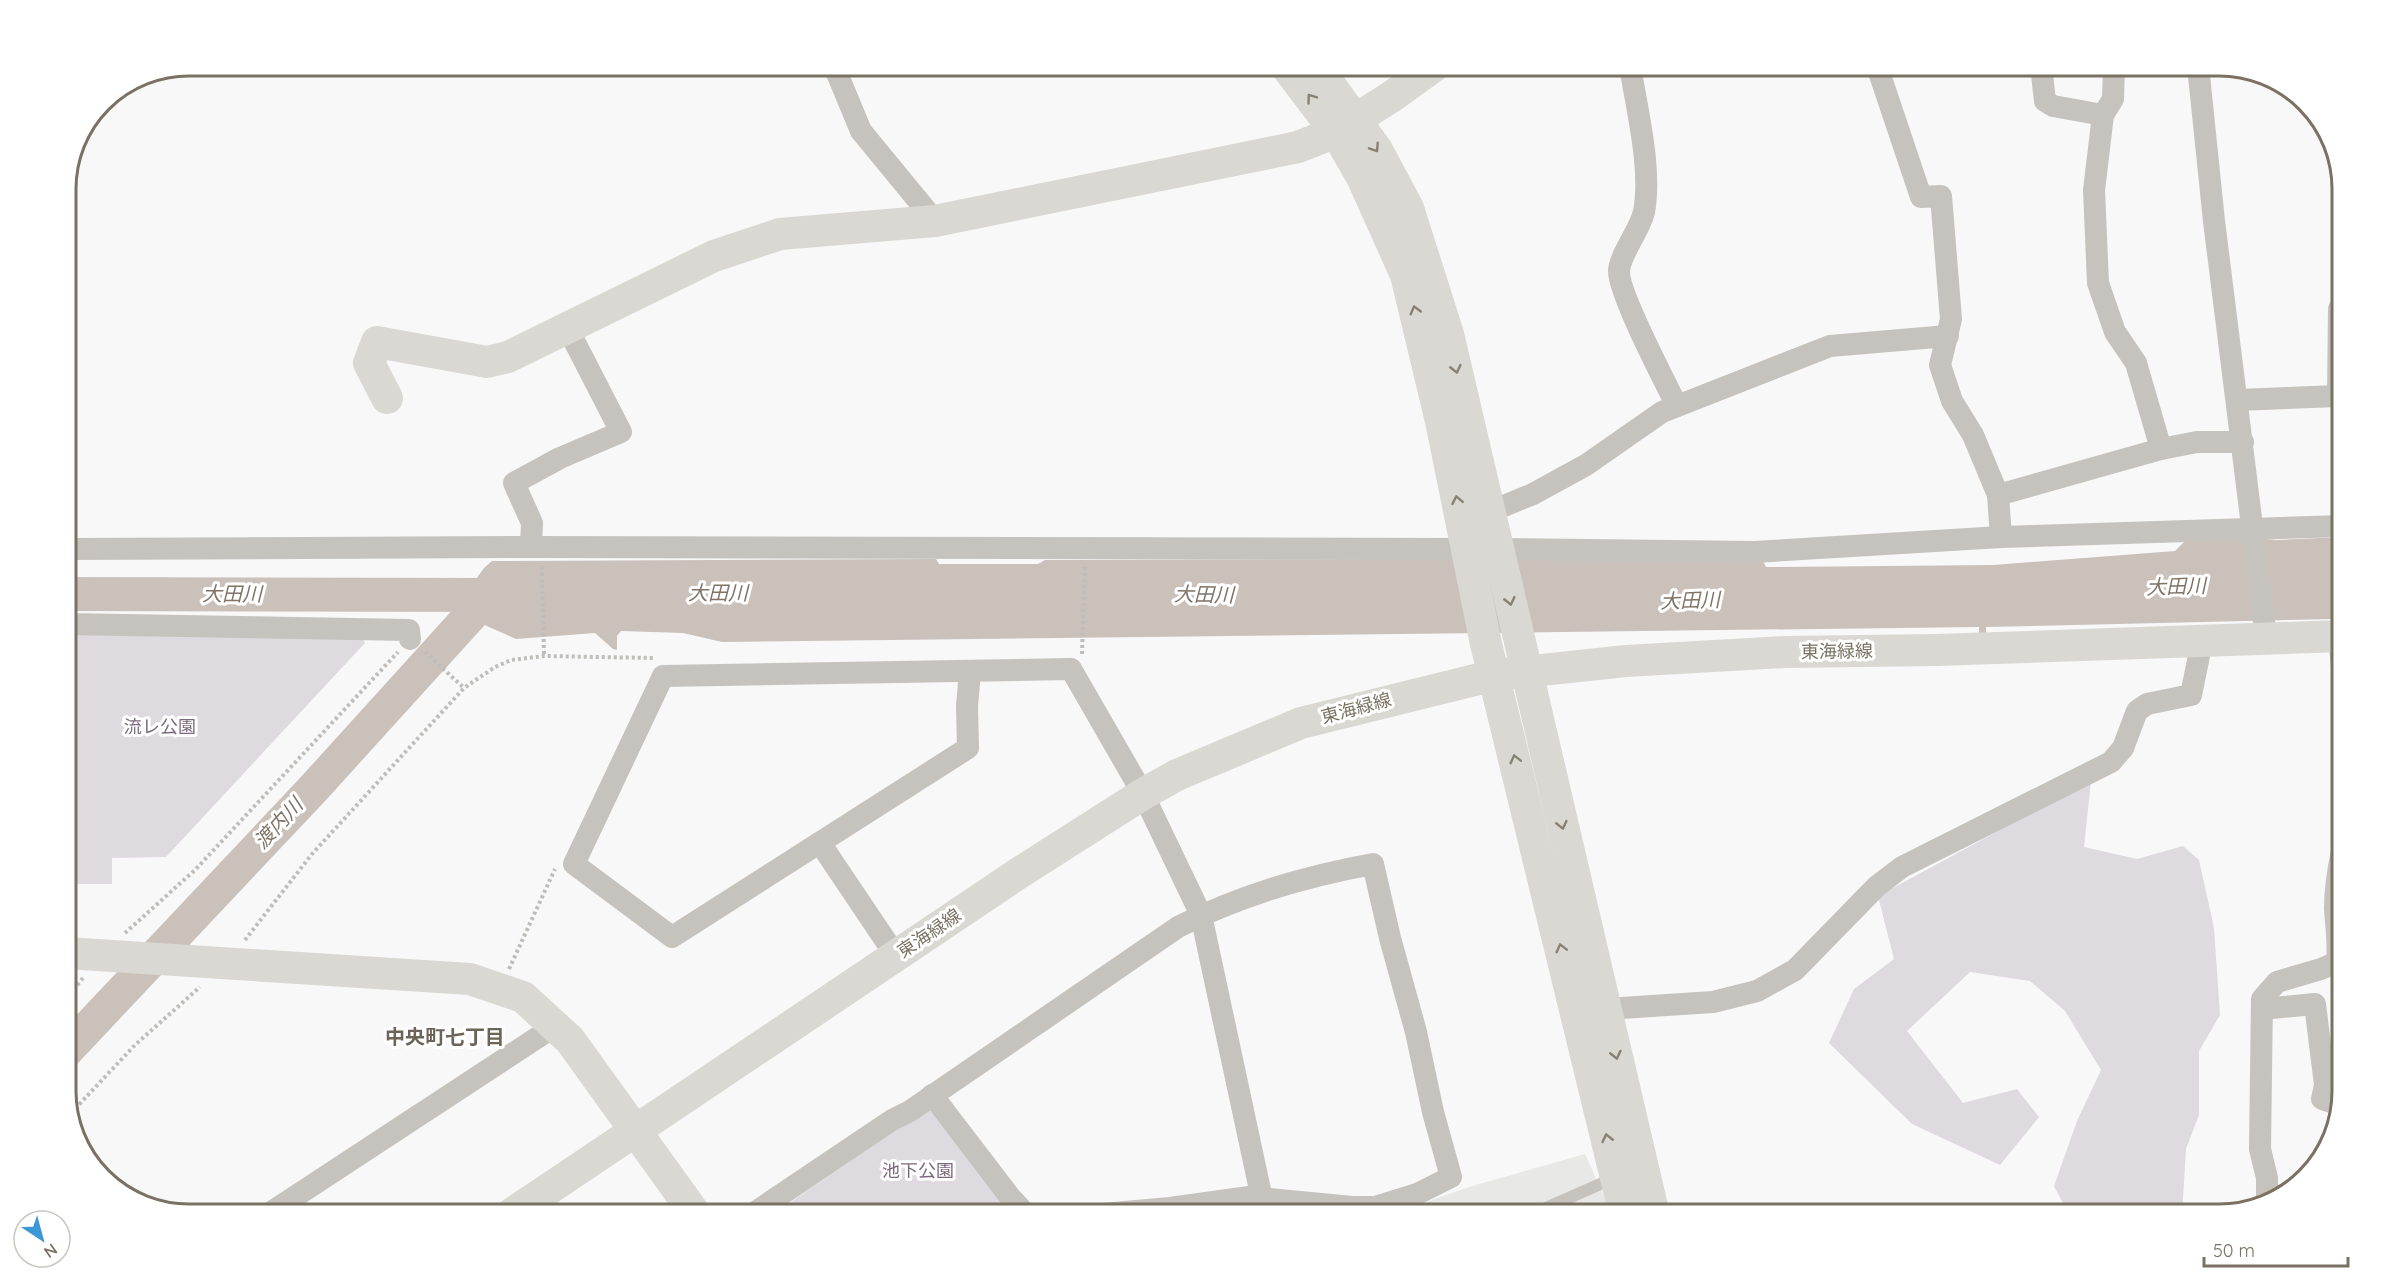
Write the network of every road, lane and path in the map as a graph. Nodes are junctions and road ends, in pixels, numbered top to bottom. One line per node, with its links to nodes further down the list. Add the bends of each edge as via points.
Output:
1 (1296, 76): 11 (street, one-way to 1)
2 (1321, 76): 11 (street)
3 (1420, 76): 11 (street)
4 (1632, 76): 18 (street, via 1648,185 1641,223 1619,272)
5 (1886, 76): 14 (street, via 1922,197 1941,196 1951,319)
6 (2042, 76): 10 (street, via 2045,101)
7 (2114, 76): 10 (street, via 2113,99)
8 (2199, 76): 17 (street)
9 (838, 77): 12 (street, via 861,131)
10 (2103, 115): 20 (street, via 2094,190 2098,283 2115,332 2136,363)
11 (1345, 126): 12 (street, via 1298,147); 22 (street, one-way to 22, via 1377,150 1408,208 1448,334); 28 (street, one-way to 11, via 1406,276 1362,177)
12 (935, 221): 13 (street, via 780,234 714,256)
13 (568, 329): 16 (street, via 508,357 487,362 377,342 369,363); 27 (street, via 621,432 514,483 532,523)
14 (1948, 336): 18 (street, via 1830,346); 21 (street, via 1940,365 1952,401 1973,435)
15 (2331, 396): 17 (street)
16 (387, 398)
17 (2238, 400): 19 (street)
18 (1677, 406): 22 (street, via 1662,412 1586,465)
19 (2243, 442): 20 (street, via 2197,442); 24 (street)
20 (2161, 449): 21 (street)
21 (1998, 495): 25 (street)
22 (1489, 512): 28 (street)
23 (2331, 526): 24 (street)
24 (2254, 530): 25 (street); 31 (street)
25 (2001, 537): 28 (street, via 1755,552)
26 (77, 549): 27 (street)
27 (537, 551): 28 (street); 36 (path)
28 (1483, 553): 38 (street, one-way to 38); 40 (street, via 1486,644)
29 (1085, 563): 35 (path)
30 (77, 624): 33 (street, via 409,630)
31 (2265, 634): 32 (street, 東海緑線); 34 (street, 東海緑線)
32 (2331, 636)
33 (411, 640): 41 (path); 46 (path, via 195,870)
34 (2202, 641): 38 (street, 東海緑線, via 1786,652 1626,661); 51 (street, via 2191,695 2146,704 2137,711 2123,748 2111,762 1902,867 1877,886 1795,970 1757,991 1713,1002)
35 (1082, 649)
36 (544, 656): 37 (path); 41 (path, via 511,660)
37 (653, 657)
38 (1524, 658): 40 (street, 東海緑線); 51 (street, one-way to 51)
39 (970, 672): 42 (street, via 1071,669); 43 (street, via 968,748); 43 (street, via 663,676 574,864 672,938)
40 (1495, 675): 42 (street, 東海緑線, via 1301,723 1177,775); 57 (street, one-way to 40)
41 (464, 688): 48 (path, via 312,854 255,929)
42 (1143, 794): 44 (street); 47 (street, 東海緑線)
43 (820, 843): 47 (street)
44 (1201, 915): 53 (street); 59 (street); 67 (street, via 1286,885 1373,864 1451,1177)
45 (77, 954): 46 (street)
46 (102, 956): 48 (street)
47 (896, 956): 56 (street, 東海緑線)
48 (216, 964): 52 (street, via 470,979 523,997); 55 (path, via 194,993 135,1045)
49 (2332, 964): 50 (street, via 2277,982 2262,999)
50 (2262, 1009): 54 (street, via 2315,1004 2325,1085 2322,1099); 58 (street, via 2260,1149)
51 (1606, 1010): 57 (street, one-way to 57)
52 (555, 1026): 56 (street, via 570,1040); 60 (street)
53 (932, 1095): 63 (street); 64 (street)
54 (2331, 1102)
55 (78, 1106)
56 (635, 1132): 61 (street, 東海緑線); 62 (street)
57 (1629, 1171): 68 (lane); 69 (street); 70 (street)
58 (2267, 1194)
59 (1262, 1199): 65 (street, via 1249,1197); 66 (street)
60 (284, 1204)
61 (527, 1204)
62 (688, 1204)
63 (767, 1204)
64 (1017, 1204)
65 (1199, 1204)
66 (1318, 1204)
67 (1385, 1204)
68 (1555, 1204)
69 (1626, 1204)
70 (1648, 1204)

